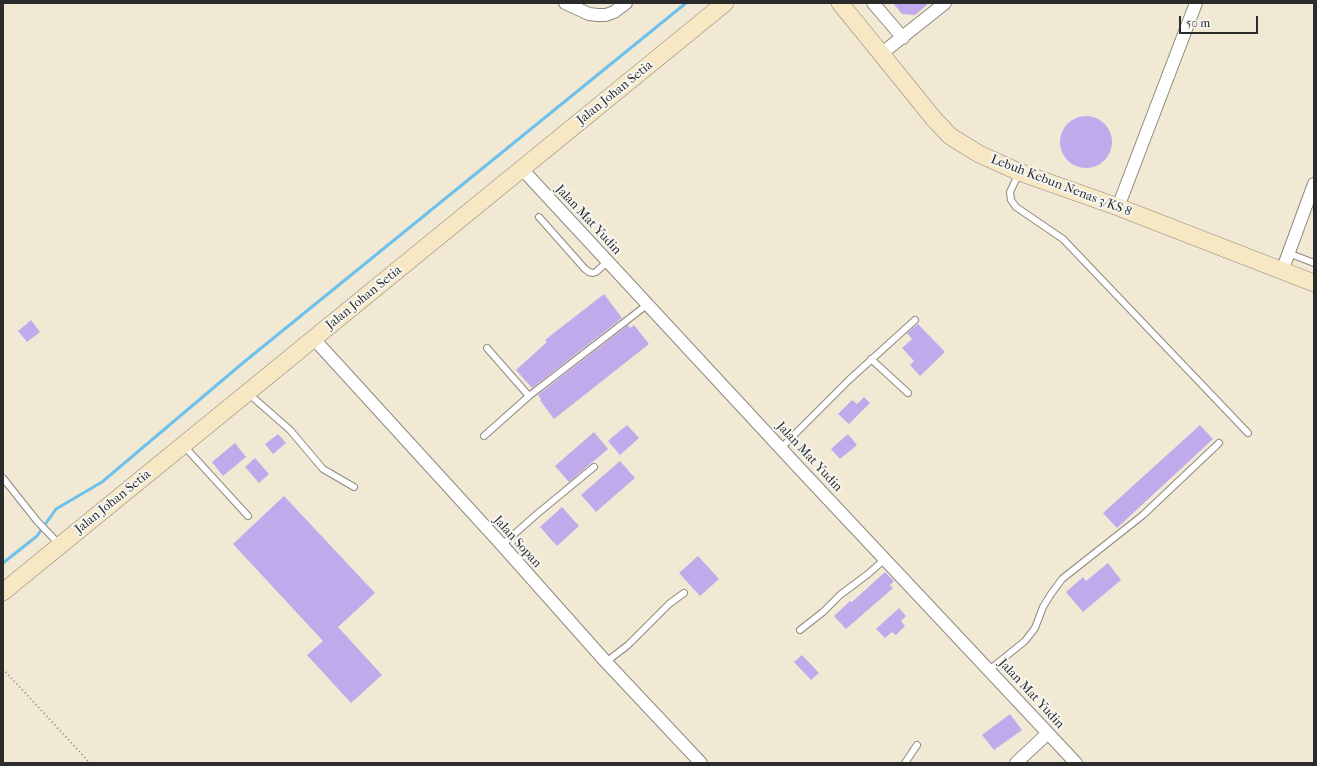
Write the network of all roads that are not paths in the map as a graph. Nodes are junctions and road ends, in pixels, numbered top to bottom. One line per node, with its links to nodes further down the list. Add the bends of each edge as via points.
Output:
1 (565, 3): 2 (street, via 589,14 606,15)
2 (626, 3)
3 (725, 3): 10 (main road, Jalan Johan Setia)
4 (840, 3): 9 (main road, Lebuh Kebun Nenas 3/KS 8)
5 (873, 3): 8 (street)
6 (945, 3): 8 (street)
7 (1196, 3): 13 (street)
8 (903, 38): 9 (street)
9 (881, 54): 11 (main road, Lebuh Kebun Nenas 3/KS 8, via 950,136 979,154)
10 (522, 169): 16 (street, Jalan Mat Yudin); 22 (main road, Jalan Johan Setia)
11 (1019, 172): 13 (main road, Lebuh Kebun Nenas 3/KS 8); 28 (lane, via 1010,192 1011,200 1016,207 1063,239)
12 (1314, 184): 15 (street)
13 (1118, 207): 18 (main road, Lebuh Kebun Nenas 3/KS 8)
14 (540, 217): 16 (lane, via 589,272 596,272)
15 (1288, 253): 17 (lane); 18 (street)
16 (608, 261): 20 (street, Jalan Mat Yudin)
17 (1314, 263)
18 (1282, 271): 19 (main road, Lebuh Kebun Nenas 3/KS 8)
19 (1314, 283)
20 (648, 304): 27 (lane); 32 (street, Jalan Mat Yudin)
21 (915, 320): 24 (lane)
22 (314, 339): 25 (main road, Jalan Johan Setia); 40 (street, Jalan Sopan)
23 (487, 348): 27 (lane)
24 (871, 359): 26 (lane); 32 (lane)
25 (248, 392): 31 (main road, Jalan Johan Setia); 36 (lane, via 290,430 323,469)
26 (908, 393)
27 (529, 396): 29 (lane)
28 (1248, 433)
29 (484, 436)
30 (1218, 444): 46 (lane, via 1143,515 1062,579 1050,594 1035,628 1025,641)
31 (183, 445): 38 (lane); 39 (main road, Jalan Johan Setia)
32 (782, 447): 41 (street, Jalan Mat Yudin)
33 (594, 467): 40 (lane)
34 (3, 478): 35 (lane)
35 (10, 486): 37 (lane); 39 (lane)
36 (354, 486)
37 (3, 490)
38 (248, 516)
39 (55, 540): 42 (main road, Jalan Johan Setia)
40 (502, 545): 45 (street, Jalan Sopan)
41 (885, 559): 44 (lane); 46 (street, Jalan Mat Yudin)
42 (3, 592)
43 (684, 593): 45 (lane)
44 (800, 630)
45 (606, 662): 49 (street, Jalan Sopan)
46 (990, 670): 47 (street, Jalan Mat Yudin)
47 (1048, 733): 51 (street); 52 (street, Jalan Mat Yudin)
48 (917, 745): 50 (lane)
49 (701, 763)
50 (905, 763)
51 (1016, 763)
52 (1076, 763)

